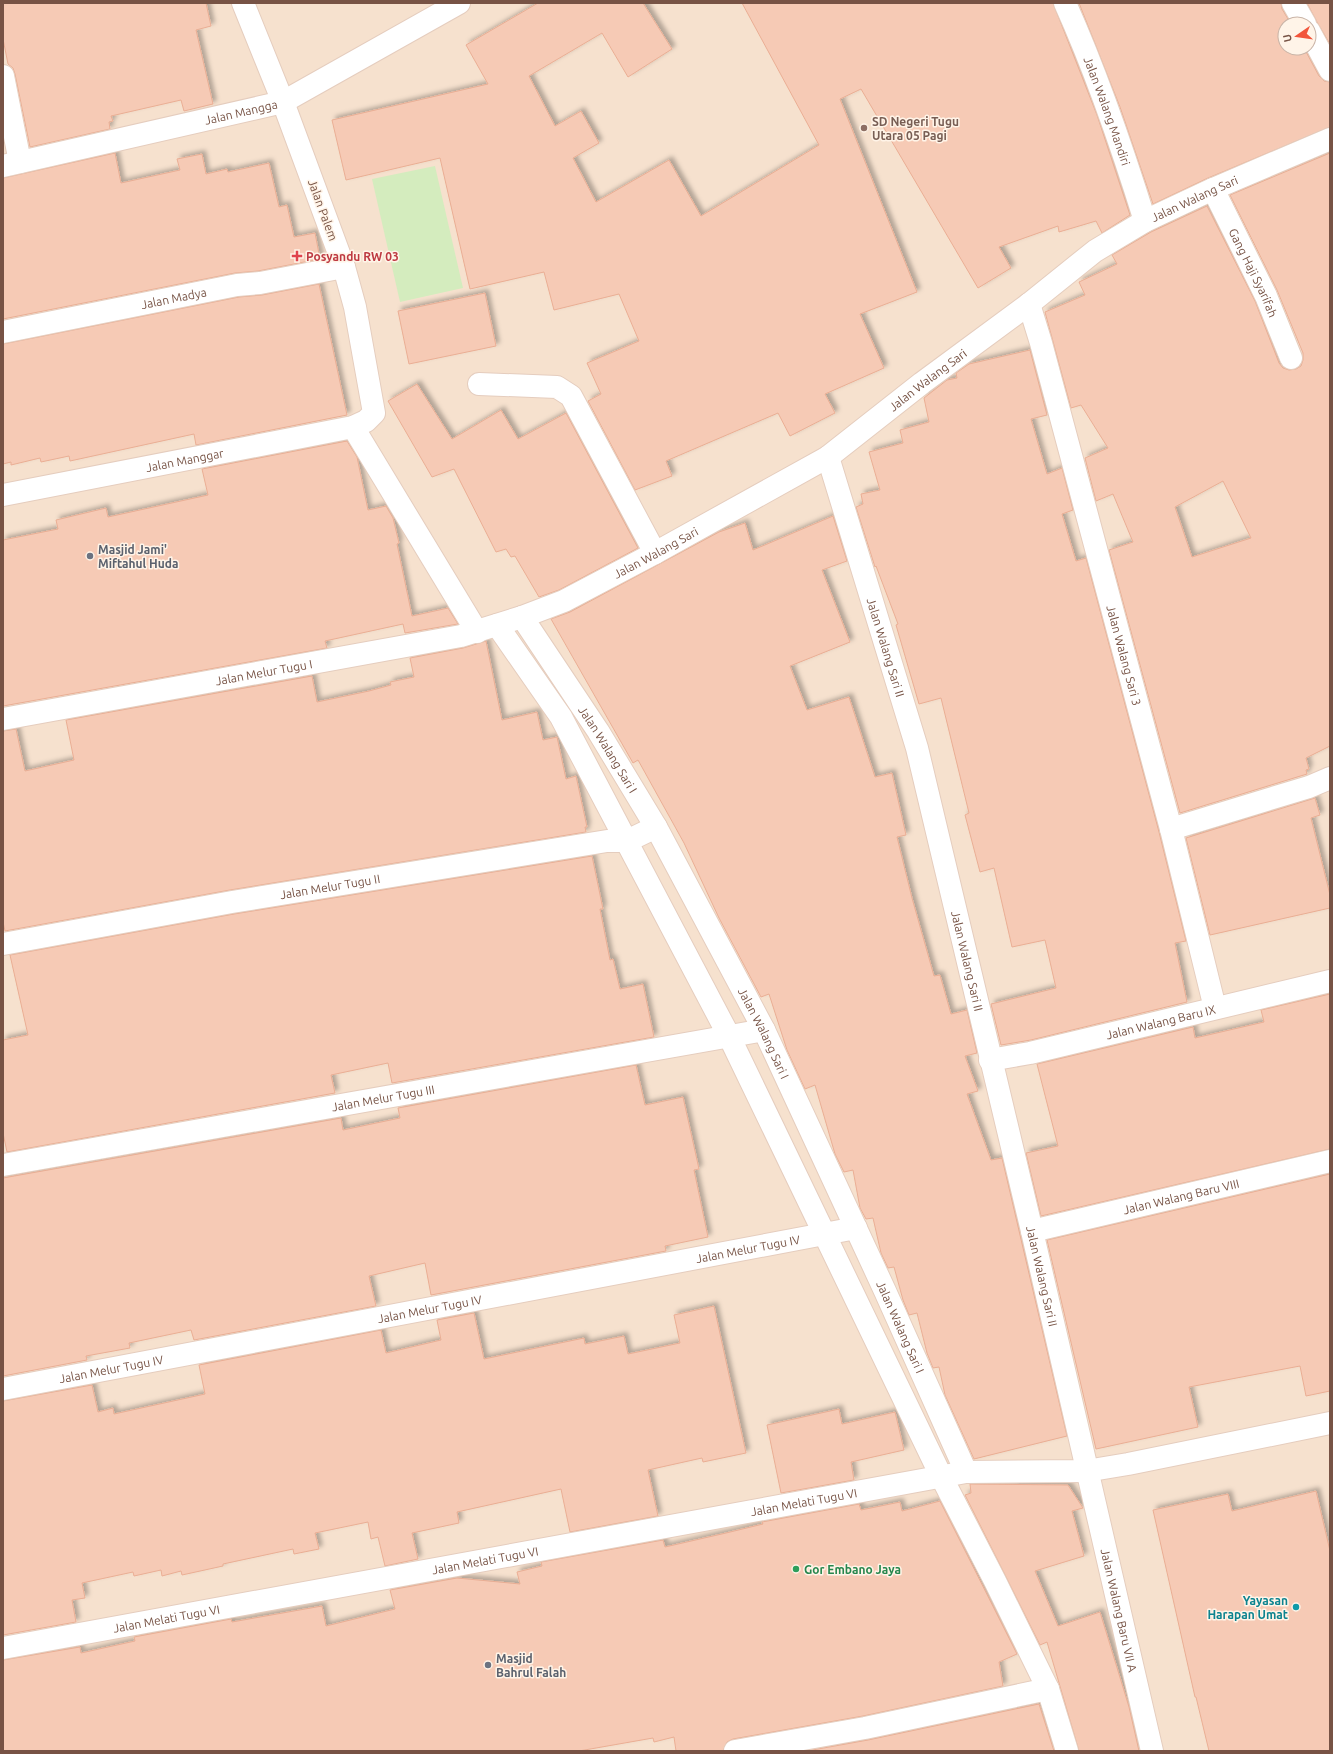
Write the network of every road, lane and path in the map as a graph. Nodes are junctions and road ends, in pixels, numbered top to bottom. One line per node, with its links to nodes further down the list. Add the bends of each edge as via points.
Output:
1 (243, 3): 9 (street, Jalan Palem)
2 (459, 3): 9 (street, Jalan Mangga)
3 (1065, 3): 13 (street, Jalan Walang Mandiri, via 1123,149)
4 (1293, 3): 5 (street)
5 (1300, 16)
6 (1317, 46): 7 (street)
7 (1330, 70)
8 (3, 76): 11 (street)
9 (283, 102): 11 (street, Jalan Mangga); 14 (street, Jalan Palem)
10 (1330, 139): 12 (street, Jalan Walang Sari)
11 (12, 164)
12 (1213, 189): 13 (street, Jalan Walang Sari); 17 (street, Gang Haji Syarifah, via 1266,296)
13 (1145, 221): 15 (street, Jalan Walang Sari, via 1095,251)
14 (344, 267): 16 (street, Jalan Madya, via 237,285); 19 (street, Jalan Palem, via 374,404 374,413)
15 (1028, 304): 20 (street, Jalan Walang Sari, via 922,383); 27 (street, Jalan Walang Sari 3, via 1041,343)
16 (3, 332)
17 (1291, 358)
18 (479, 384): 22 (street, via 557,387 571,396)
19 (359, 424): 21 (street, Jalan Manggar); 24 (street)
20 (828, 458): 22 (street, Jalan Walang Sari); 34 (street, Jalan Walang Sari II, via 917,748)
21 (3, 495)
22 (655, 553): 23 (street, Jalan Walang Sari, via 564,600)
23 (522, 617): 24 (street, Jalan Melur Tugu I); 28 (street, Jalan Walang Sari I, via 598,731)
24 (487, 628): 25 (street, Jalan Melur Tugu I, via 461,636); 28 (street, via 561,717)
25 (3, 719)
26 (1328, 784): 27 (street, via 1309,787)
27 (1171, 829): 31 (street, Jalan Walang Sari 3)
28 (639, 834): 29 (street, Jalan Melur Tugu II); 32 (street, Jalan Walang Sari I); 33 (street)
29 (3, 944)
30 (1330, 981): 31 (street, Jalan Walang Baru IX)
31 (1215, 1008): 34 (street, Jalan Walang Baru IX, via 1030,1053)
32 (764, 1030): 33 (street, Jalan Melur Tugu III); 37 (street, Jalan Walang Sari I)
33 (729, 1036): 36 (street, Jalan Melur Tugu III); 39 (street)
34 (990, 1060): 38 (street, Jalan Walang Sari II)
35 (1330, 1161): 38 (street, Jalan Walang Baru VIII)
36 (3, 1165)
37 (856, 1228): 39 (street, Jalan Melur Tugu IV); 43 (street, Jalan Walang Sari I)
38 (1032, 1231): 42 (street, Jalan Walang Sari II)
39 (824, 1234): 40 (street, Jalan Melur Tugu IV); 44 (street)
40 (3, 1389)
41 (1330, 1423): 42 (street, Jalan Melati Tugu VI)
42 (1086, 1471): 43 (street, Jalan Melati Tugu VI); 49 (street, Jalan Walang Baru VII A)
43 (966, 1472): 44 (street, Jalan Melati Tugu VI)
44 (941, 1476): 45 (street, Jalan Melati Tugu VI); 46 (street)
45 (3, 1648)
46 (1048, 1689): 47 (street, via 865,1728); 48 (street)
47 (735, 1751)
48 (1067, 1751)
49 (1152, 1751)

